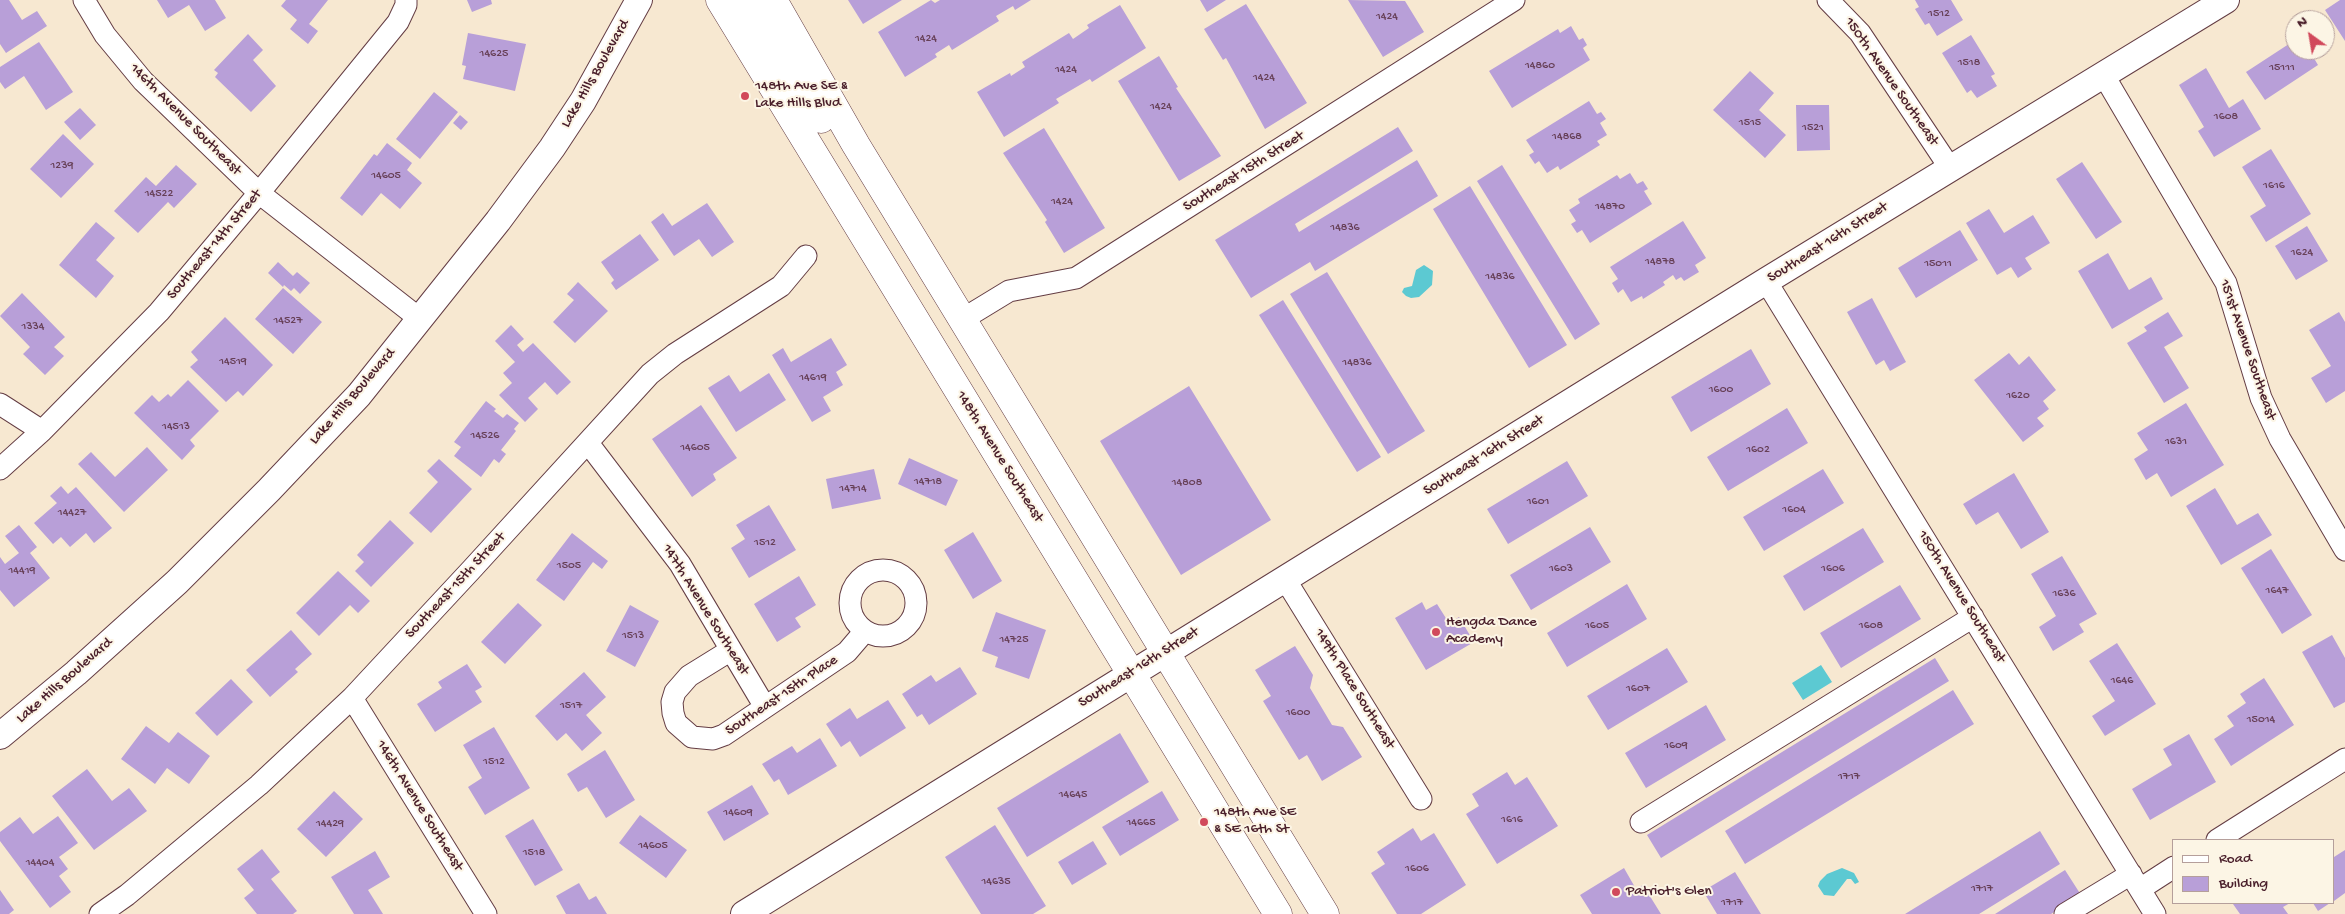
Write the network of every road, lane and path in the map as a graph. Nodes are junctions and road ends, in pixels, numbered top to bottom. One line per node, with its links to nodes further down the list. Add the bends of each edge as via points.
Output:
1 (84, 0): 13 (street, 146th Avenue Southeast, via 105,35 144,81)
2 (406, 0): 13 (street, Southeast 14th Street, via 398,22)
3 (638, 0): 16 (street, Lake Hills Boulevard, via 583,101 552,148)
4 (720, 0): 28 (main road, 148th Avenue Southeast)
5 (748, 0): 11 (main road, via 819,117)
6 (773, 0): 11 (main road)
7 (1514, 0): 17 (street, Southeast 15th Street, via 1076,278 1009,291)
8 (1828, 0): 12 (street, 150th Avenue Southeast, via 1860,33)
9 (2226, 0): 10 (street, Southeast 16th Street)
10 (2103, 74): 12 (street, Southeast 16th Street); 22 (street, 151st Avenue Southeast, via 2226,284 2261,398 2280,439)
11 (856, 146): 17 (main road)
12 (1950, 168): 15 (street, Southeast 16th Street)
13 (259, 193): 16 (street, 146th Avenue Southeast); 19 (street, Southeast 14th Street, via 159,312)
14 (806, 256): 20 (street, Southeast 15th Street, via 781,286 675,354 650,374)
15 (1766, 281): 23 (street, Southeast 16th Street); 24 (street, 150th Avenue Southeast)
16 (420, 319): 31 (street, Lake Hills Boulevard, via 359,395 183,576 76,673)
17 (963, 319): 27 (main road)
18 (0, 404): 19 (street)
19 (42, 431): 21 (street, Southeast 14th Street)
20 (588, 443): 26 (street, 147th Avenue Southeast, via 680,564); 29 (street, Southeast 15th Street)
21 (0, 469)
22 (2345, 550)
23 (1286, 579): 27 (street, Southeast 16th Street); 33 (street, 149th Place Southeast)
24 (1973, 617): 34 (street); 37 (street, 150th Avenue Southeast)
25 (865, 631): 30 (street, Southeast 15th Place, via 847,652)
26 (731, 650): 30 (street, 147th Avenue Southeast); 30 (street, Southeast 15th Place, via 681,683 672,702 676,722 692,737 713,739)
27 (1165, 652): 28 (street, Southeast 16th Street); 42 (main road)
28 (1130, 674): 40 (street, Southeast 16th Street); 41 (main road, 148th Avenue Southeast)
29 (352, 698): 38 (street, Southeast 15th Street, via 259,785); 39 (street, 146th Avenue Southeast)
30 (765, 707)
31 (0, 736)
32 (2345, 759): 35 (street)
33 (1421, 799)
34 (1641, 822)
35 (2219, 839)
36 (2172, 868): 37 (street)
37 (2136, 881): 43 (street); 44 (street, 150th Avenue Southeast)
38 (100, 914)
39 (486, 914)
40 (744, 914)
41 (1278, 914)
42 (1325, 914)
43 (2065, 914)
44 (2155, 914)

